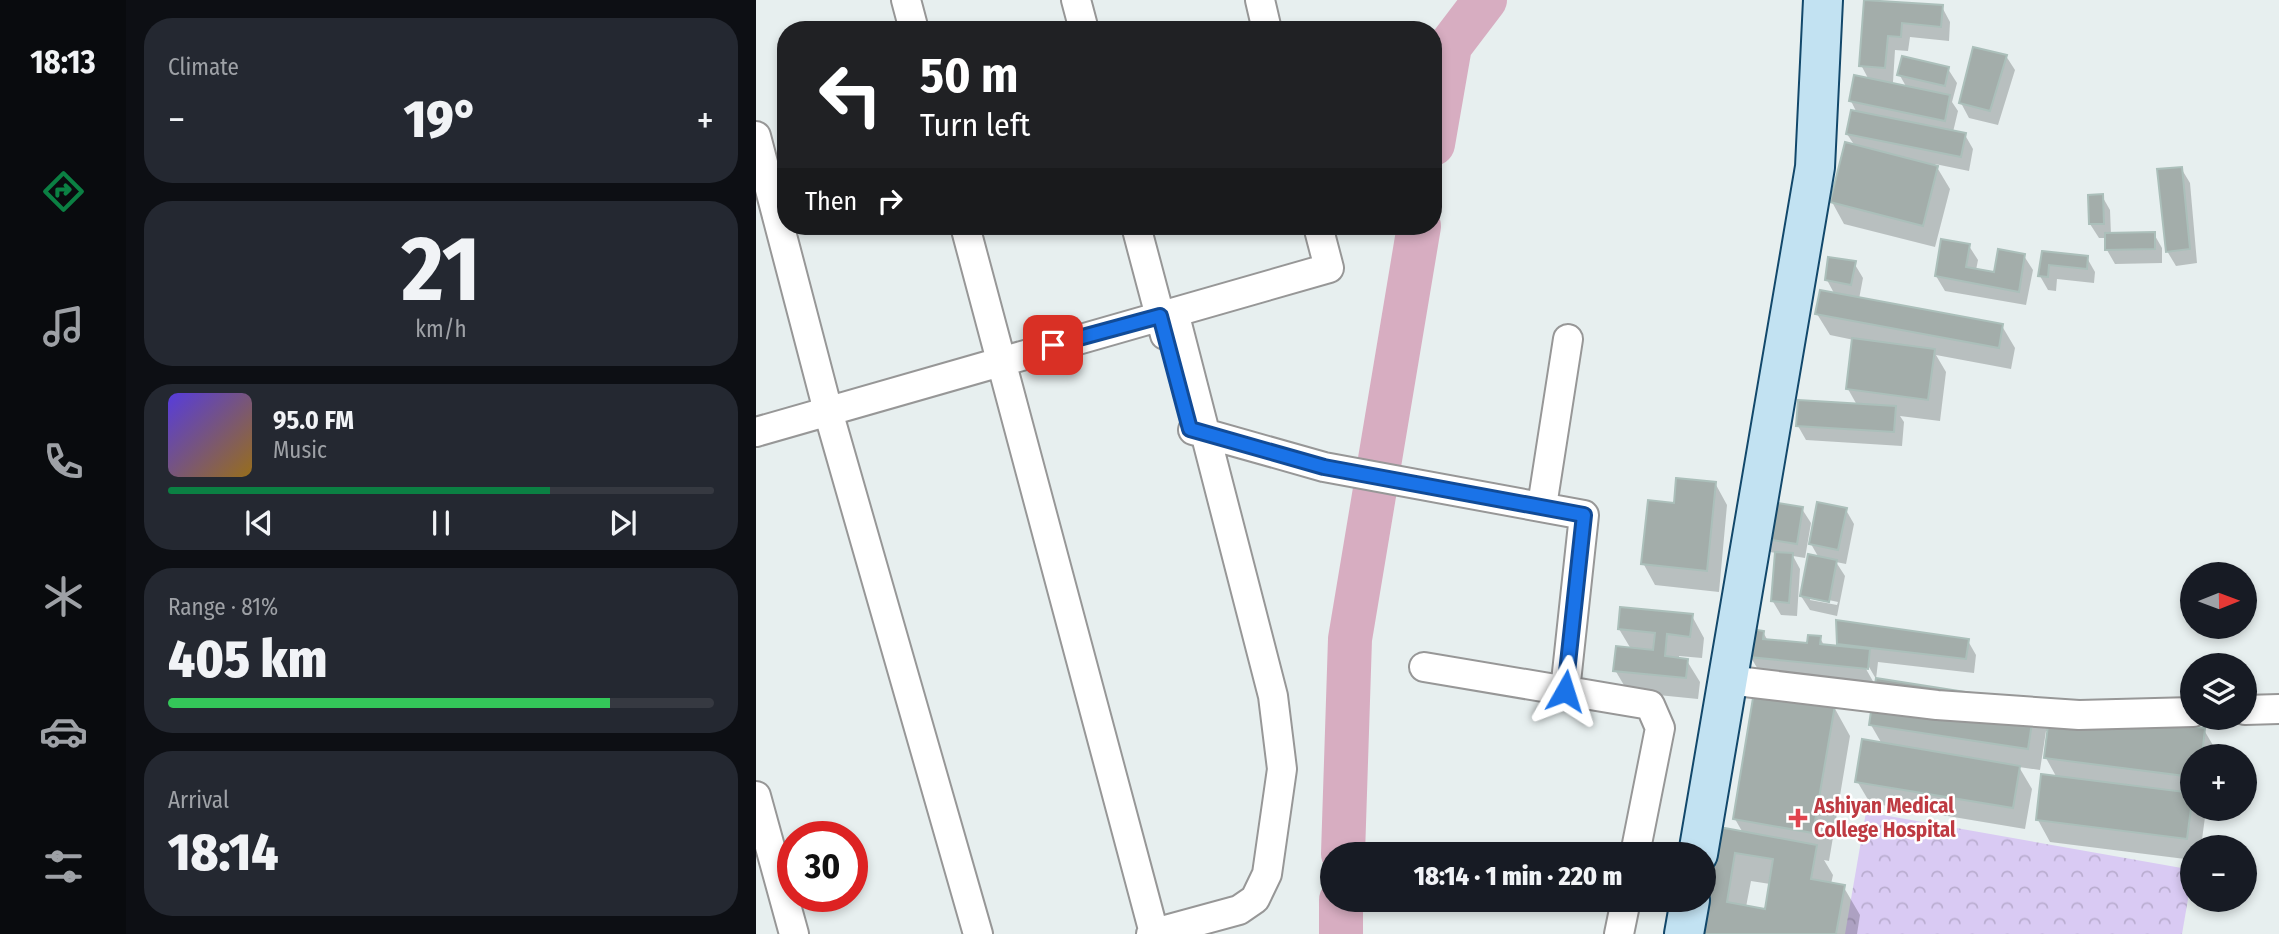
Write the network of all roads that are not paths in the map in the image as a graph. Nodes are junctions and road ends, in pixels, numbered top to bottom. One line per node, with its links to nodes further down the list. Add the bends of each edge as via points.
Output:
1 (906, 0): 5 (street)
2 (1076, 0): 6 (street)
3 (1260, 0): 7 (street)
4 (1823, 0): 22 (street, via 1815,167)
5 (912, 21)
6 (1082, 21)
7 (1265, 21)
8 (756, 136): 9 (street)
9 (777, 216)
10 (782, 235): 17 (street)
11 (966, 235): 16 (street)
12 (1139, 235): 14 (street)
13 (1320, 235): 14 (street, via 1329,268)
14 (1168, 316): 16 (street); 18 (street); 35 (street, via 1273,696 1282,769 1267,874 1255,899 1239,910)
15 (1569, 339): 20 (street)
16 (999, 360): 17 (street); 35 (street)
17 (828, 411): 19 (street); 34 (street)
18 (1190, 429): 20 (street, via 1324,467); 26 (street)
19 (756, 432)
20 (1542, 506): 23 (street, via 1584,515)
21 (1424, 667): 23 (street)
22 (1728, 680): 27 (street, via 1937,705 2079,715); 30 (street)
23 (1565, 691): 29 (street, via 1650,705 1656,714 1658,743)
24 (2279, 709): 25 (street)
25 (2257, 710)
26 (1264, 711)
27 (2180, 712)
28 (756, 796): 33 (street)
29 (1637, 842)
30 (1700, 842)
31 (1624, 912): 36 (street)
32 (1688, 912): 37 (street)
33 (794, 934)
34 (978, 934)
35 (1152, 934)
36 (1619, 934)
37 (1684, 934)

